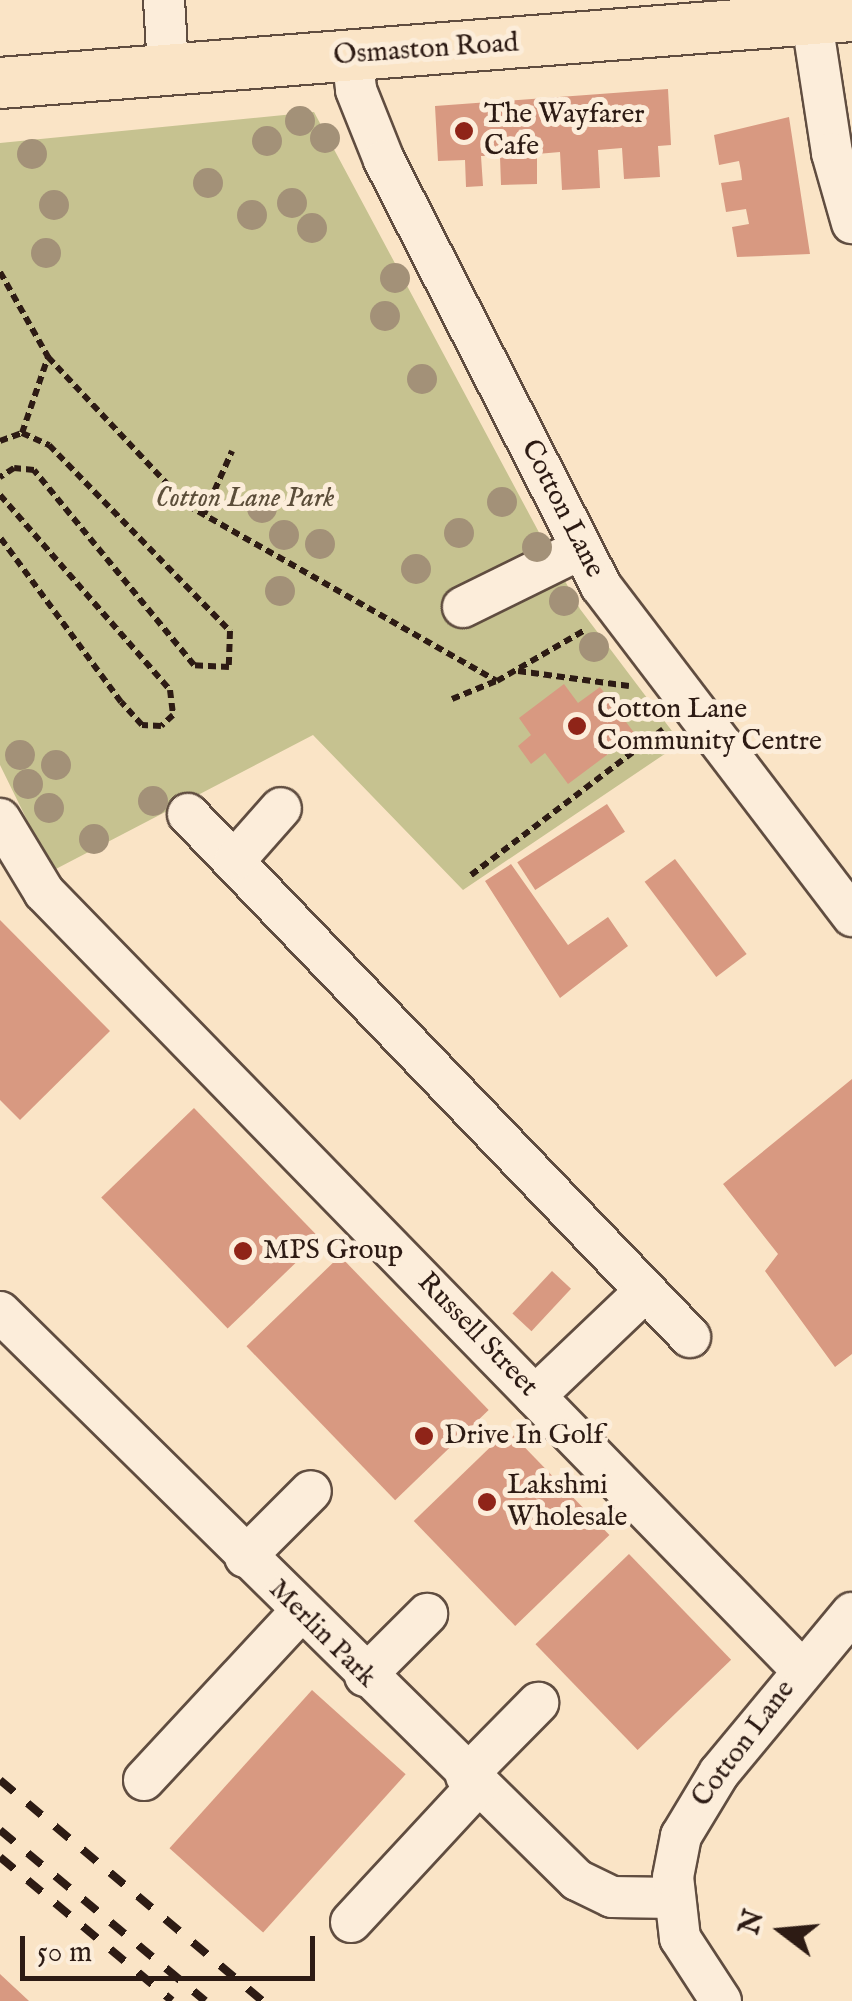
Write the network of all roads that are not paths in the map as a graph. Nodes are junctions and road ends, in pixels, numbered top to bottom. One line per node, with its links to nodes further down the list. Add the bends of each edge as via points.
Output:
1 (164, 0): 4 (street)
2 (832, 19): 3 (main road, Osmaston Road); 6 (street, via 832,152)
3 (352, 56): 4 (main road, Osmaston Road); 7 (street, Cotton Lane, via 371,132)
4 (168, 68): 5 (main road, Osmaston Road)
5 (0, 84)
6 (852, 222)
7 (581, 550): 8 (street); 13 (street, Cotton Lane, via 616,608)
8 (463, 608)
9 (281, 808): 12 (street)
10 (188, 814): 12 (street)
11 (0, 819): 17 (street, Russell Street, via 35,882)
12 (235, 860): 14 (street, via 594,1233)
13 (852, 916)
14 (643, 1293): 16 (street); 17 (street)
15 (0, 1312): 19 (street, Merlin Park)
16 (690, 1337)
17 (535, 1396): 23 (street, Russell Street)
18 (311, 1491): 19 (street)
19 (246, 1556): 20 (street, Merlin Park)
20 (300, 1612): 24 (street, Merlin Park); 26 (street)
21 (852, 1612): 23 (street, Cotton Lane)
22 (426, 1614): 24 (street)
23 (800, 1669): 28 (street, Cotton Lane, via 694,1806 675,1860)
24 (365, 1676): 27 (street, Merlin Park)
25 (538, 1704): 27 (street)
26 (144, 1780)
27 (471, 1781): 28 (street, Merlin Park, via 577,1880 612,1897); 29 (street)
28 (674, 1898): 30 (street, Cotton Lane, via 685,1948)
29 (351, 1922)
30 (721, 2001)

